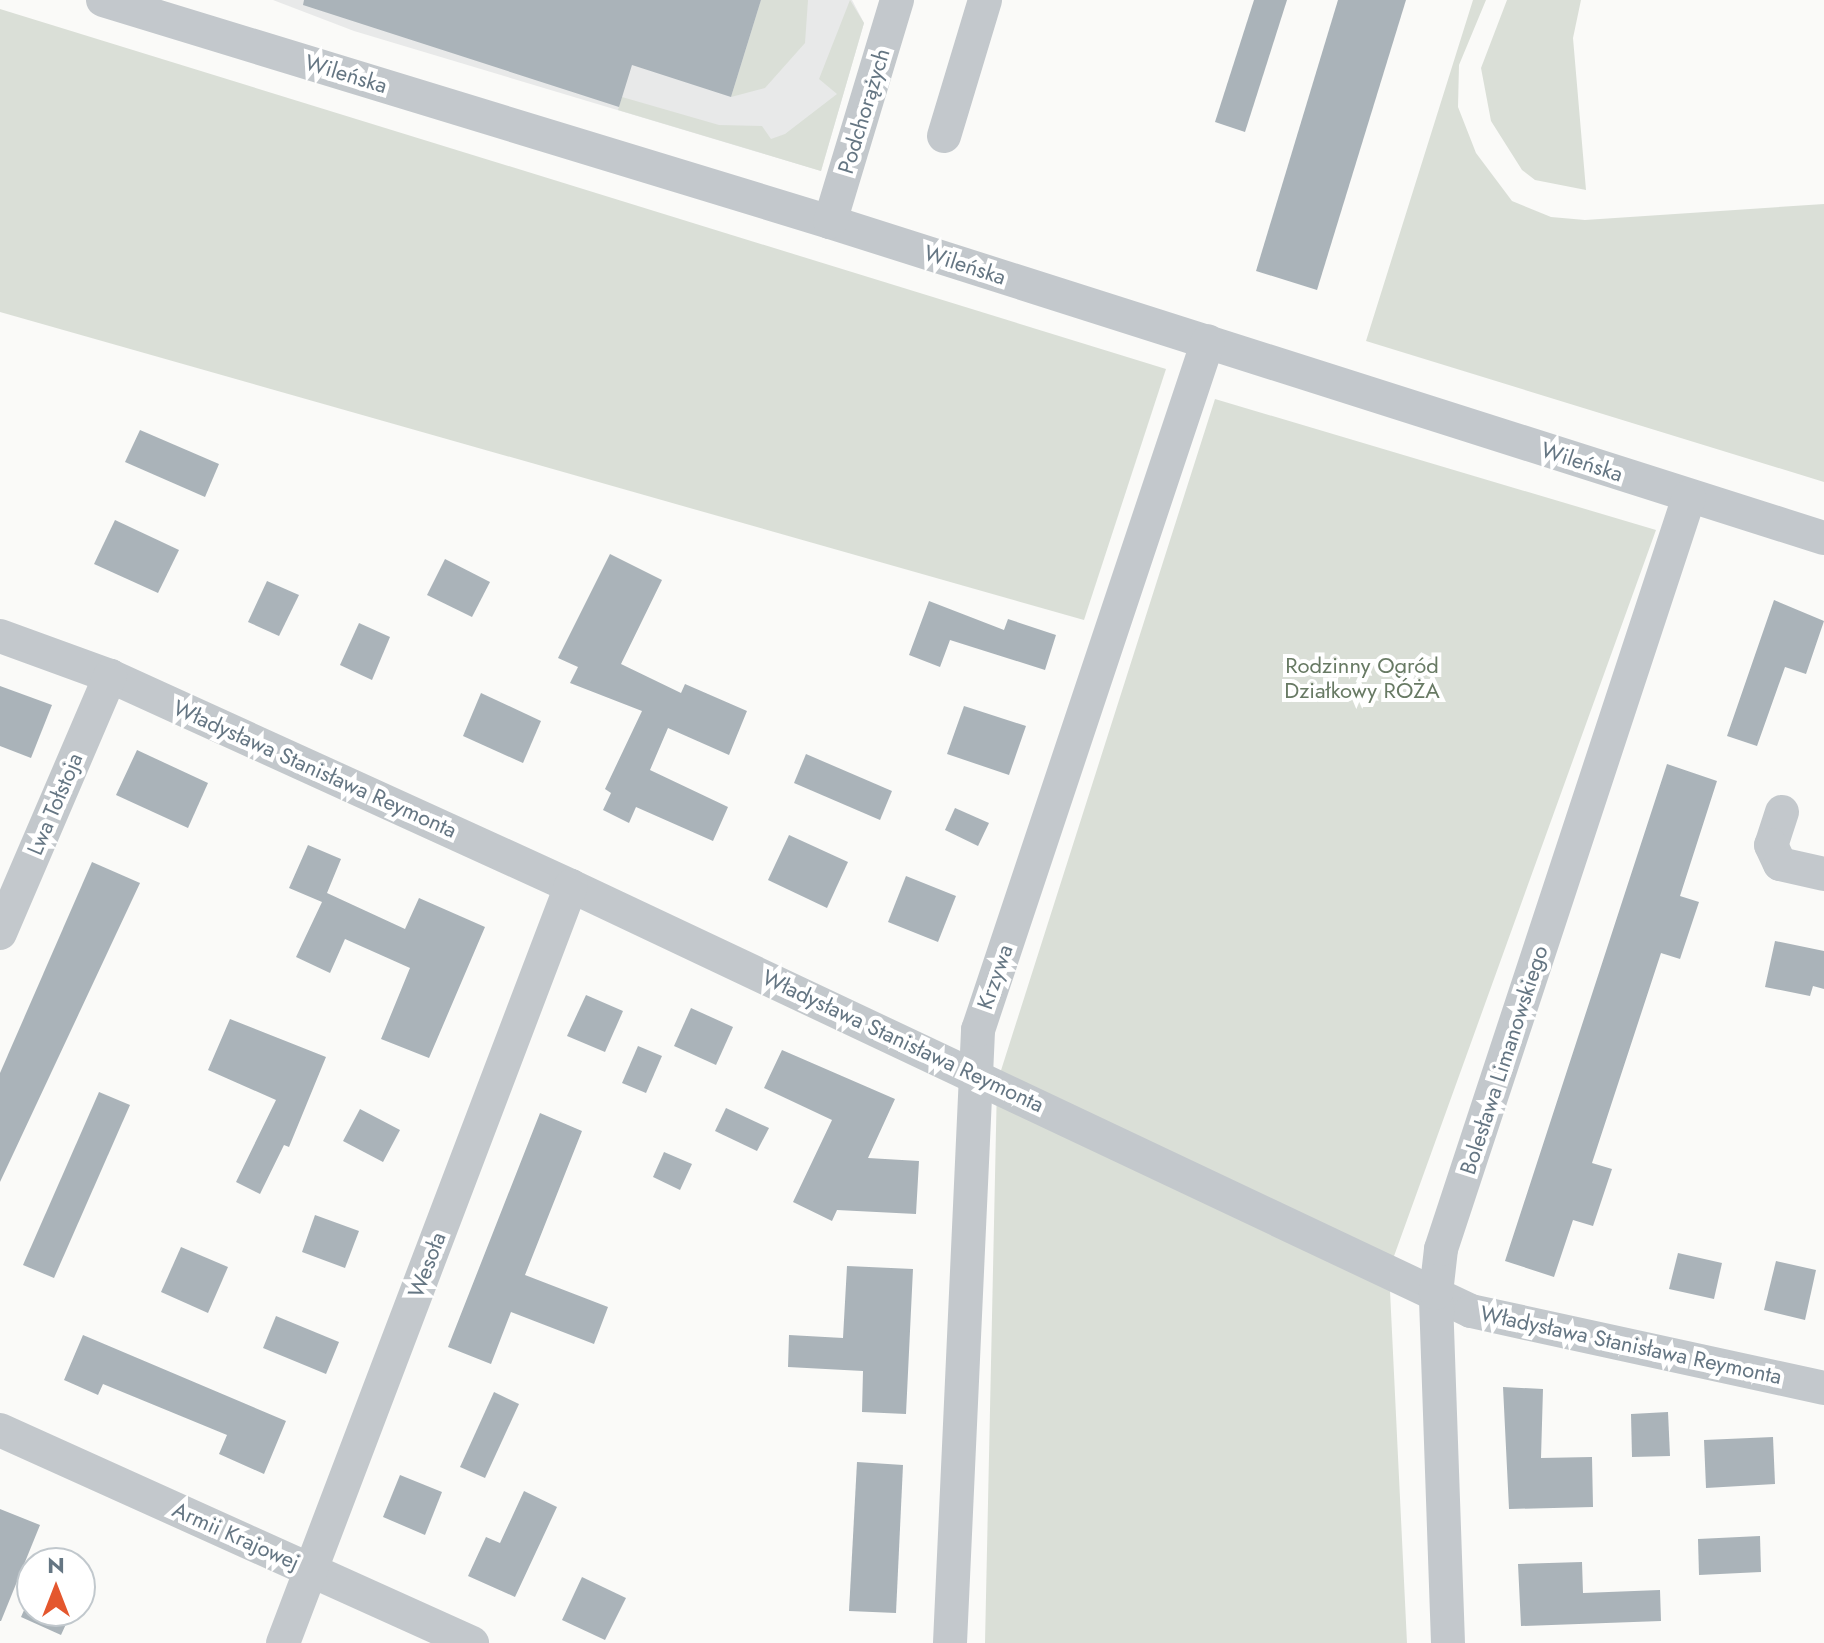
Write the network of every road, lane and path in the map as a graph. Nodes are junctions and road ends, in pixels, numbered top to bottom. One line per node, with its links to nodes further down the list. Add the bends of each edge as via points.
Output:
1 (103, 0): 5 (street, Wileńska)
2 (897, 0): 5 (street, Podchorążych)
3 (985, 0): 4 (street)
4 (944, 136)
5 (830, 222): 6 (street, Wileńska)
6 (1208, 341): 7 (street, Wileńska); 15 (street, Krzywa, via 978,1030)
7 (1689, 497): 8 (street, Wileńska); 16 (street, Bolesława Limanowskiego, via 1441,1249)
8 (1824, 538)
9 (0, 636): 10 (street, Władysława Stanisława Reymonta)
10 (110, 676): 13 (street, Władysława Stanisława Reymonta); 14 (street, Lwa Tołstoja)
11 (1782, 812): 12 (street, via 1771,845 1780,864)
12 (1824, 874)
13 (571, 886): 15 (street, Władysława Stanisława Reymonta); 19 (street, Wesoła)
14 (0, 933)
15 (975, 1074): 16 (street, Władysława Stanisława Reymonta); 22 (street, Krzywa)
16 (1436, 1293): 17 (street, Władysława Stanisława Reymonta, via 1471,1311); 23 (street, Bolesława Limanowskiego)
17 (1824, 1388)
18 (0, 1430): 19 (street, Armii Krajowej)
19 (311, 1570): 20 (street, Wesoła); 21 (street, Armii Krajowej)
20 (283, 1643)
21 (472, 1643)
22 (950, 1643)
23 (1448, 1643)

